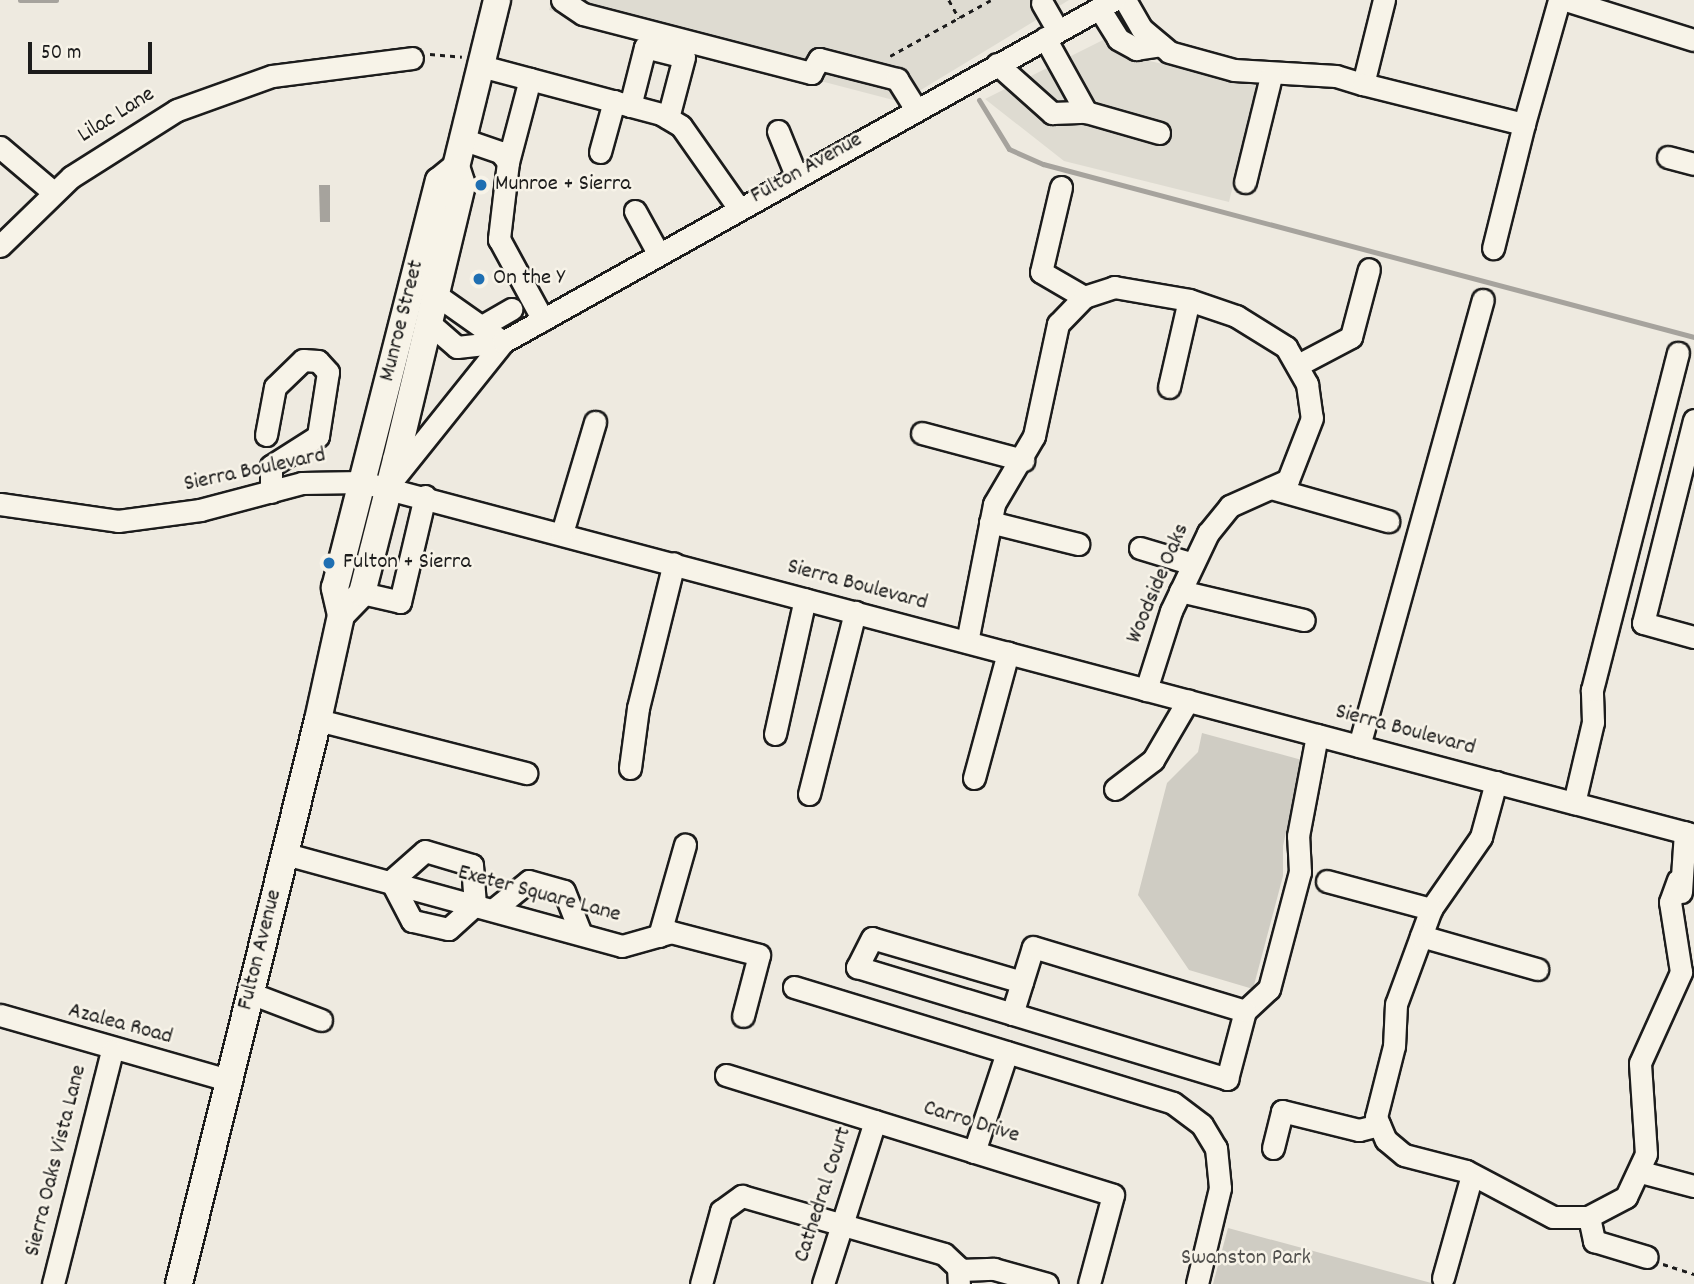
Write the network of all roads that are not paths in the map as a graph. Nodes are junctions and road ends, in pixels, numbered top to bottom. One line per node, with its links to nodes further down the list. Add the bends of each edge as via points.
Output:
1 (497, 0): 14 (main road, Munroe Street)
2 (562, 0): 19 (street, via 583,14 811,73 819,59 897,79)
3 (1125, 0): 11 (street)
4 (1384, 0): 17 (street)
5 (1559, 0): 22 (street)
6 (1566, 0): 10 (street)
7 (1042, 3): 9 (street)
8 (1107, 4): 9 (street, Fulton Avenue); 11 (street, via 1118,39 1136,49)
9 (1052, 34): 13 (street, Fulton Avenue); 20 (street)
10 (1694, 40)
11 (1161, 45): 15 (street, via 1200,62)
12 (412, 58): 35 (street, Lilac Lane, via 306,69 222,91 136,132)
13 (997, 64): 19 (street, Fulton Avenue); 20 (street, via 1039,106 1052,113)
14 (481, 66): 16 (street); 25 (main road, Munroe Street)
15 (1271, 76): 17 (street, via 1336,76); 33 (street)
16 (530, 79): 18 (street); 29 (street)
17 (1363, 84): 22 (street)
18 (622, 104): 21 (street); 21 (street, via 645,47 684,57); 27 (street)
19 (916, 109): 32 (street, Fulton Avenue)
20 (1086, 112): 24 (street)
21 (668, 118): 36 (street, via 681,126)
22 (1524, 124): 39 (street)
23 (778, 131): 32 (street)
24 (1159, 133)
25 (463, 139): 29 (street, via 500,152); 31 (main road, Munroe Street)
26 (0, 147): 35 (street)
27 (600, 152)
28 (1668, 158): 30 (street)
29 (508, 162): 47 (street, via 499,239)
30 (1694, 164)
31 (456, 167): 42 (main road, Munroe Street, via 462,185); 59 (main road, Munroe Street, via 439,181)
32 (796, 175): 36 (street, Fulton Avenue)
33 (1245, 182)
34 (1061, 187): 43 (street, via 1041,272)
35 (53, 192): 38 (street, Lilac Lane)
36 (738, 207): 40 (street, Fulton Avenue)
37 (635, 211): 40 (street)
38 (0, 246)
39 (1493, 248)
40 (658, 253): 47 (street, Fulton Avenue)
41 (1369, 270): 52 (street, via 1351,337)
42 (435, 294): 48 (main road, Munroe Street); 49 (street)
43 (1084, 297): 44 (street, Woodside Oaks, via 1132,287); 58 (street, via 1053,337 1040,412)
44 (1189, 300): 52 (street, Woodside Oaks, via 1269,333); 53 (street)
45 (1483, 300): 86 (street)
46 (512, 309): 49 (street)
47 (543, 320): 50 (street, Fulton Avenue)
48 (428, 322): 50 (street, Fulton Avenue, via 457,347); 60 (main road, Munroe Street)
49 (482, 326): 50 (street)
50 (503, 342): 60 (street, Fulton Avenue)
51 (1678, 353): 93 (street, via 1592,690 1593,722)
52 (1298, 365): 61 (street, Woodside Oaks, via 1311,404 1307,442 1295,472)
53 (1169, 387)
54 (1694, 420): 78 (street, via 1643,623)
55 (595, 422): 67 (street)
56 (922, 433): 58 (street)
57 (268, 450): 62 (street)
58 (1023, 460): 66 (street)
59 (362, 482): 60 (street, Sierra Boulevard); 62 (street, Sierra Boulevard); 76 (main road, Fulton Avenue, via 335,588)
60 (388, 488): 63 (street, Sierra Boulevard); 73 (main road, Fulton Avenue)
61 (1271, 488): 65 (street); 71 (street, Woodside Oaks, via 1230,506)
62 (271, 492): 64 (street, Sierra Boulevard, via 118,521)
63 (425, 496): 67 (street, Sierra Boulevard); 73 (street, via 400,602)
64 (0, 504)
65 (1388, 521)
66 (990, 522): 68 (street); 79 (street)
67 (562, 533): 70 (street, Sierra Boulevard)
68 (1077, 544)
69 (1140, 548): 71 (street)
70 (674, 563): 74 (street, Sierra Boulevard); 87 (street, via 638,708)
71 (1193, 564): 72 (street, Woodside Oaks)
72 (1180, 591): 77 (street); 81 (street, Woodside Oaks)
73 (362, 593): 76 (main road, Fulton Avenue)
74 (805, 599): 75 (street, Sierra Boulevard); 84 (street)
75 (855, 612): 79 (street, Sierra Boulevard); 92 (street)
76 (341, 615): 83 (main road, Fulton Avenue)
77 (1304, 620)
78 (1694, 637)
79 (967, 642): 80 (street, Sierra Boulevard)
80 (1008, 653): 81 (street, Sierra Boulevard); 89 (street)
81 (1146, 690): 82 (street, Sierra Boulevard)
82 (1188, 700): 85 (street, Sierra Boulevard); 91 (street, via 1153,760)
83 (318, 720): 88 (street); 96 (main road, Fulton Avenue)
84 (775, 734)
85 (1317, 735): 86 (street, Sierra Boulevard); 109 (street, via 1298,836 1300,872 1273,977 1269,989)
86 (1359, 746): 90 (street, Sierra Boulevard)
87 (630, 768)
88 (526, 774)
89 (974, 778)
90 (1496, 782): 93 (street, Sierra Boulevard); 100 (street, via 1472,855)
91 (1115, 789)
92 (809, 794)
93 (1574, 803): 94 (street, Sierra Boulevard)
94 (1690, 834): 104 (street, via 1678,880 1670,889)
95 (685, 845): 102 (street)
96 (286, 853): 97 (street, Exeter Square Lane); 108 (main road, Fulton Avenue)
97 (391, 881): 99 (street, Exeter Square Lane); 99 (street, via 412,921 447,929); 99 (street, via 425,851 472,865)
98 (1327, 881): 100 (street)
99 (484, 907): 101 (street, Exeter Square Lane); 101 (street, via 529,881 564,891)
100 (1431, 909): 103 (street)
101 (582, 934): 102 (street, Exeter Square Lane, via 622,946)
102 (659, 936): 112 (street, Exeter Square Lane, via 671,932 758,956)
103 (1421, 936): 105 (street); 119 (street, via 1396,1004 1391,1062 1376,1103)
104 (1687, 945): 122 (street, via 1681,972 1640,1063)
105 (1537, 969)
106 (1022, 982): 109 (street, via 1033,947); 110 (street); 110 (street, via 872,937 857,967)
107 (794, 986): 115 (street)
108 (250, 993): 113 (street); 117 (main road, Fulton Avenue)
109 (1245, 1011): 110 (street, via 1227,1079)
110 (1013, 1014)
111 (0, 1015): 114 (street, Azalea Road)
112 (743, 1016)
113 (321, 1020)
114 (112, 1051): 117 (street, Azalea Road); 130 (street, Sierra Oaks Vista Lane)
115 (1007, 1052): 121 (street); 136 (street, via 1173,1103 1202,1125 1216,1148 1220,1188)
116 (726, 1075): 118 (street, Carro Drive)
117 (228, 1080): 131 (main road, Fulton Avenue)
118 (875, 1121): 121 (street, Carro Drive); 126 (street, Cathedral Court)
119 (1379, 1125): 120 (street, via 1359,1130 1282,1111); 123 (street, via 1404,1155)
120 (1273, 1148)
121 (974, 1152): 135 (street, Carro Drive, via 1114,1195)
122 (1642, 1172): 124 (street); 125 (street, via 1619,1203)
123 (1472, 1175): 125 (street, via 1539,1213); 129 (street)
124 (1694, 1186)
125 (1590, 1217): 127 (street, via 1594,1241)
126 (843, 1222): 128 (street, via 944,1254); 132 (street, via 766,1199 734,1198 716,1222); 133 (street, Cathedral Court)
127 (1647, 1257)
128 (959, 1277): 134 (street, via 994,1269)
129 (1443, 1278)
130 (53, 1284)
131 (179, 1284)
132 (701, 1284)
133 (823, 1284)
134 (1047, 1284)
135 (1089, 1284)
136 (1197, 1284)

